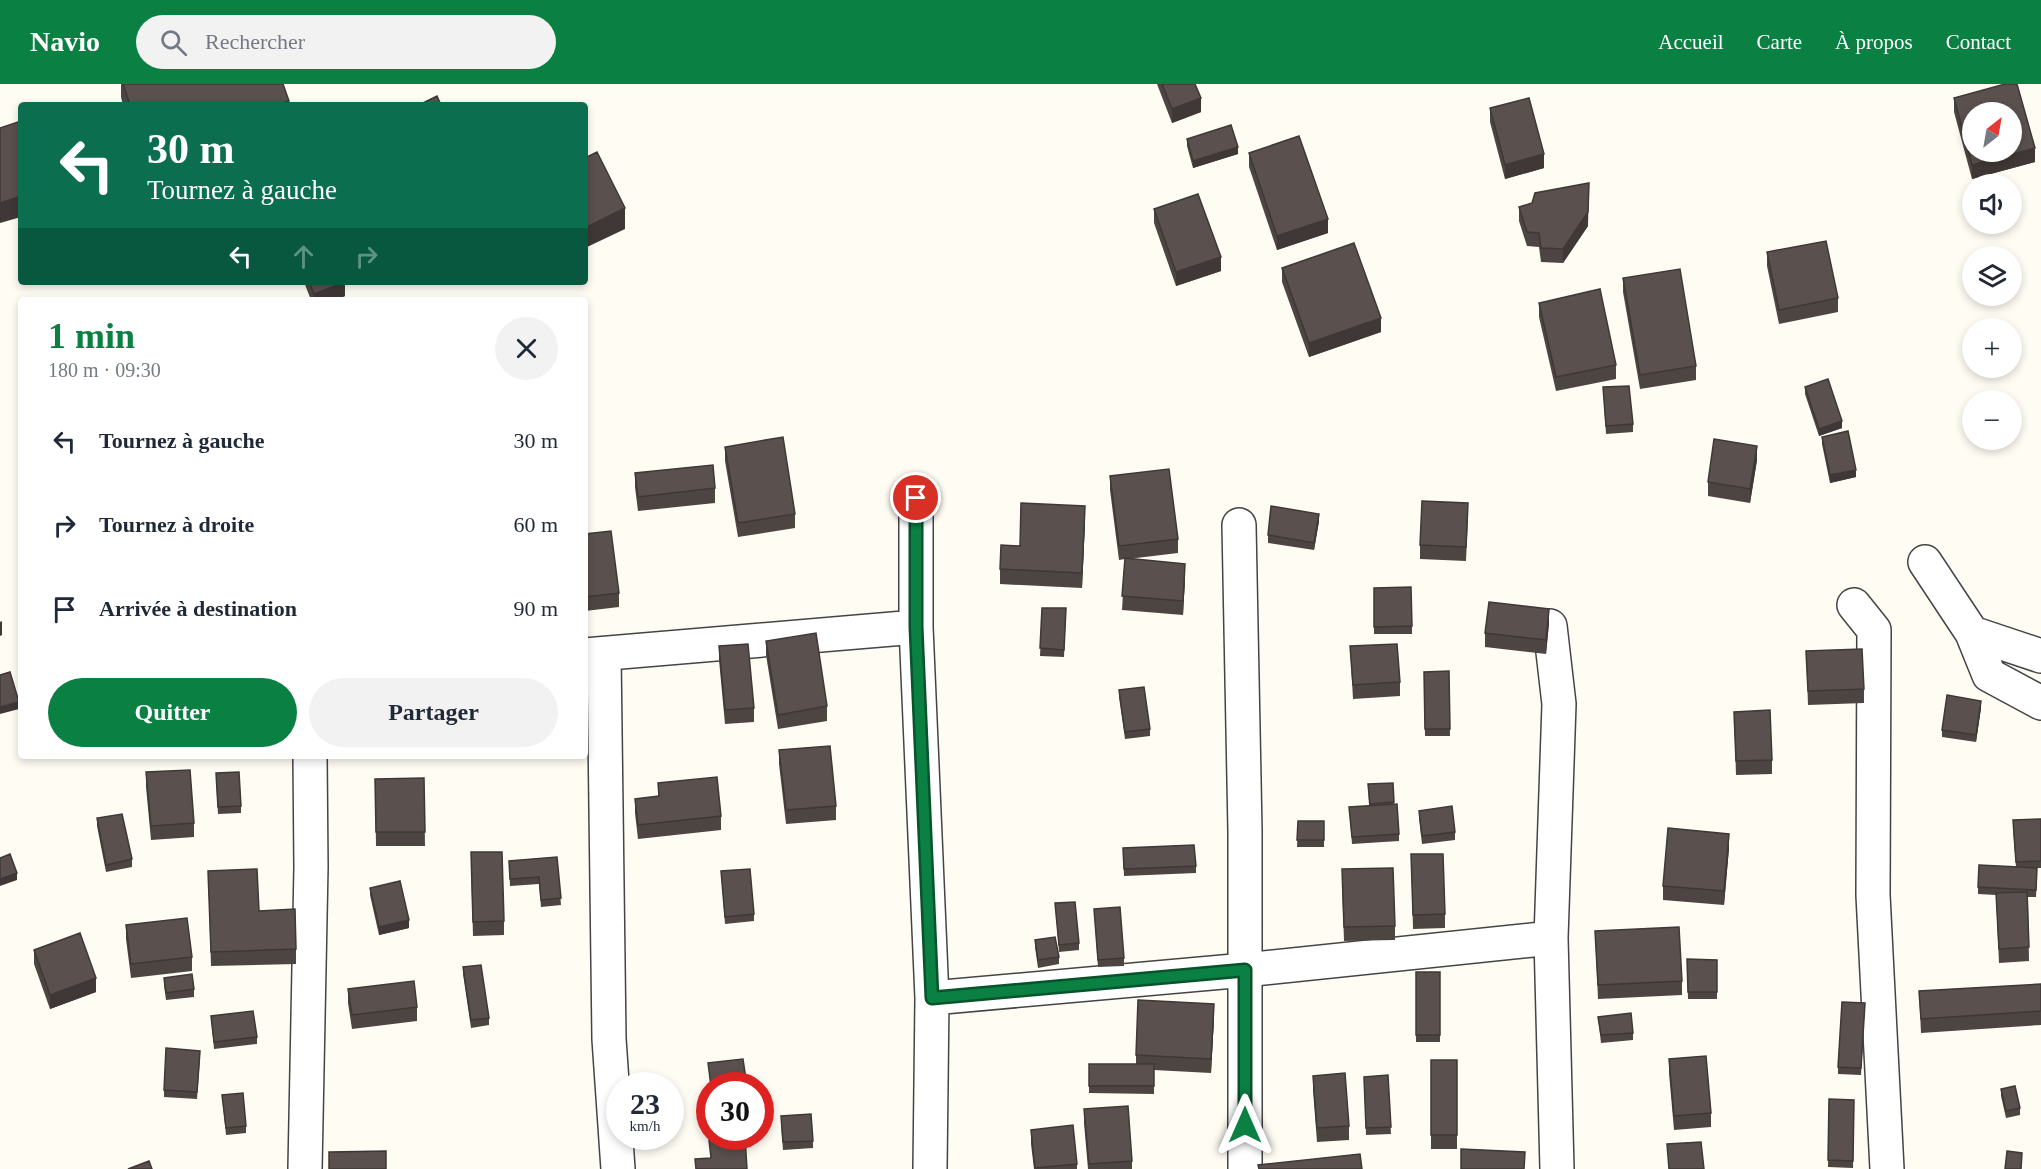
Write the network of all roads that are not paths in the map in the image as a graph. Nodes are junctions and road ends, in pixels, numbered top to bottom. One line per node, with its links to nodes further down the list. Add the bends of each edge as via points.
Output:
1 (916, 498): 6 (street)
2 (1239, 525): 13 (street)
3 (1925, 562): 7 (street)
4 (1854, 605): 20 (street, via 1874,630 1873,895)
5 (1550, 626): 12 (street, via 1559,704)
6 (916, 627): 8 (street); 14 (street)
7 (1972, 633): 9 (street); 10 (street, via 1989,675)
8 (594, 655): 16 (street)
9 (2041, 656)
10 (2041, 703)
11 (310, 759): 15 (street)
12 (1551, 938): 13 (street); 19 (street)
13 (1245, 970): 14 (street); 18 (street)
14 (932, 998): 17 (street)
15 (305, 1169)
16 (618, 1169)
17 (930, 1169)
18 (1245, 1169)
19 (1557, 1169)
20 (1887, 1169)

